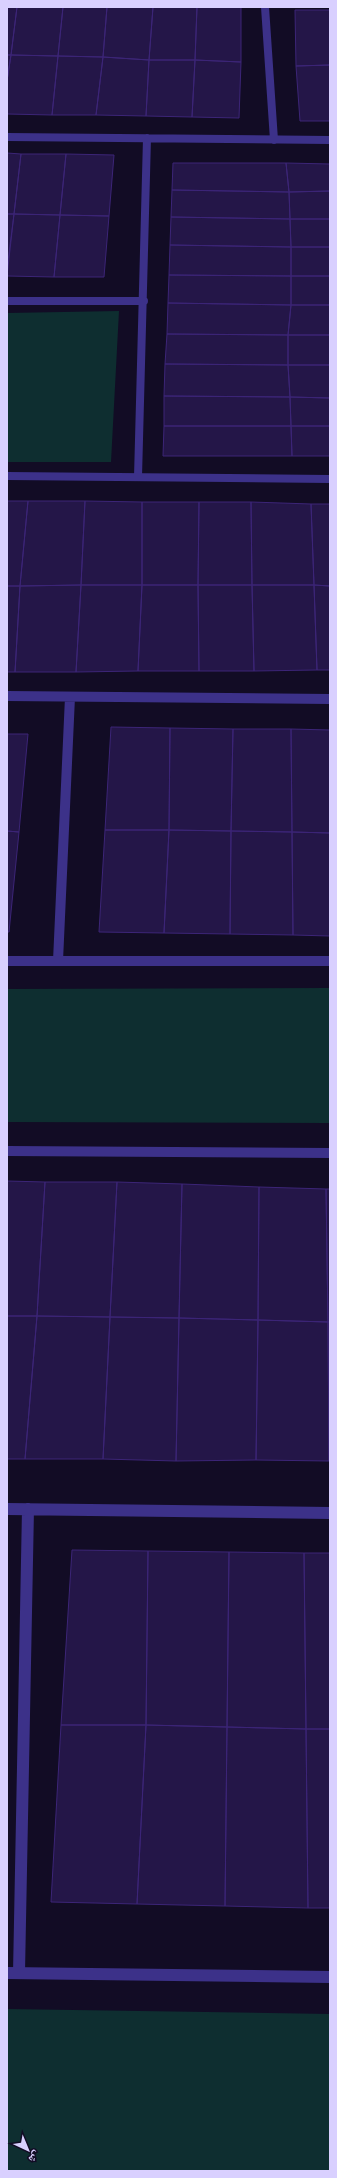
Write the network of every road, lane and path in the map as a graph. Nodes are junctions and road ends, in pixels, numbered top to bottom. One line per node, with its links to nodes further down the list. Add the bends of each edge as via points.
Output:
1 (265, 7): 4 (street)
2 (7, 137): 3 (street)
3 (147, 138): 4 (street); 7 (street)
4 (274, 140): 5 (street)
5 (330, 140)
6 (7, 301): 7 (street)
7 (144, 301): 9 (street)
8 (7, 476): 9 (street)
9 (138, 477): 10 (street)
10 (330, 479)
11 (7, 696): 12 (street)
12 (70, 697): 13 (street); 14 (street)
13 (330, 699)
14 (58, 961): 15 (street); 16 (street)
15 (330, 961)
16 (7, 962)
17 (7, 1151): 18 (street)
18 (330, 1153)
19 (7, 1509): 20 (street)
20 (28, 1509): 21 (street); 22 (street)
21 (330, 1513)
22 (13, 1973): 23 (street)
23 (330, 1977)

